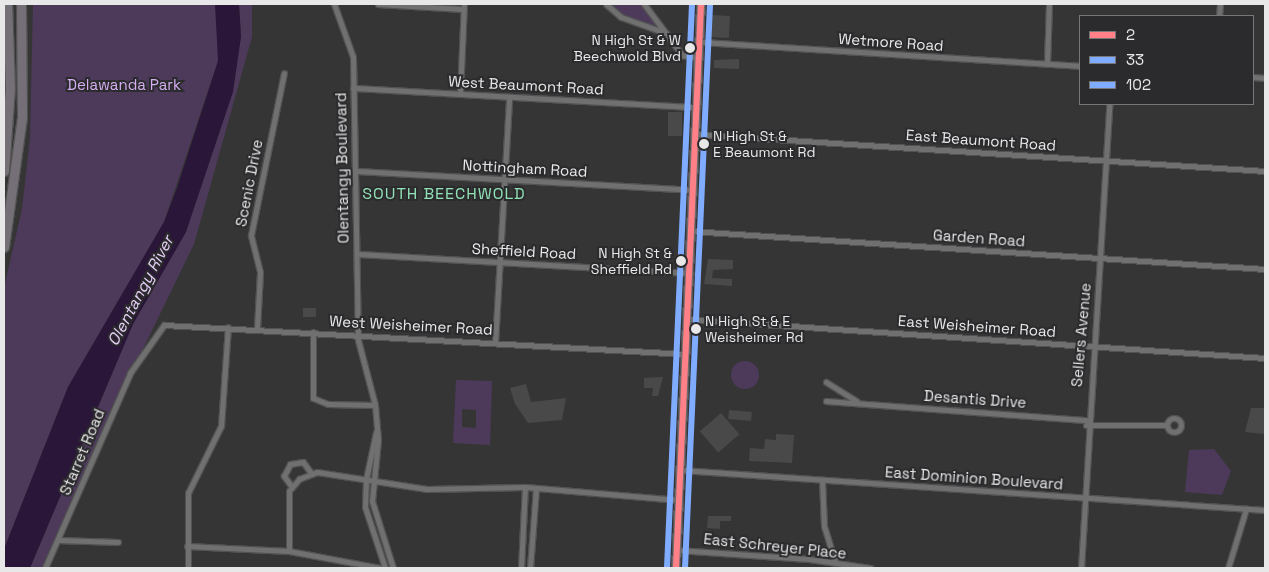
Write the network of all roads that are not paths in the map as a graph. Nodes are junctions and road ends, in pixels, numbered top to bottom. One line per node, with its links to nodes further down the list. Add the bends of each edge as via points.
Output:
1 (7, 4): 25 (highway, via 10,88)
2 (21, 4): 13 (highway)
3 (27, 4): 13 (highway)
4 (334, 4): 18 (street, Olentangy Boulevard, via 352,48)
5 (378, 4): 10 (street)
6 (606, 4): 11 (street, via 621,17)
7 (644, 4): 11 (street)
8 (701, 4): 12 (main road)
9 (1049, 4): 15 (street)
10 (464, 7): 19 (street)
11 (666, 33): 14 (street, via 682,55)
12 (700, 42): 14 (main road); 15 (street, Wetmore Road)
13 (23, 58): 31 (highway, via 17,167)
14 (699, 58): 22 (main road)
15 (1047, 64): 16 (street, Wetmore Road)
16 (1079, 66)
17 (284, 73): 39 (street, Scenic Drive, via 252,228 260,272)
18 (353, 88): 19 (street, West Beaumont Road); 26 (street, Olentangy Boulevard)
19 (460, 94): 20 (street, West Beaumont Road)
20 (509, 97): 22 (street, West Beaumont Road); 28 (street)
21 (1109, 105): 24 (street, Sellers Avenue)
22 (697, 107): 23 (main road)
23 (696, 134): 24 (street, East Beaumont Road); 29 (main road)
24 (1106, 160): 27 (street, East Beaumont Road); 33 (street, Sellers Avenue)
25 (4, 168)
26 (354, 171): 28 (street, Nottingham Road); 32 (street, Olentangy Boulevard)
27 (1265, 171)
28 (505, 180): 29 (street, Nottingham Road); 34 (street)
29 (693, 190): 30 (main road)
30 (691, 232): 33 (street, Garden Road); 36 (main road)
31 (4, 247)
32 (357, 254): 34 (street, Sheffield Road); 41 (street, Olentangy Boulevard)
33 (1099, 258): 35 (street, Garden Road); 43 (street, Sellers Avenue)
34 (500, 262): 36 (street, Sheffield Road); 42 (street)
35 (1265, 269)
36 (690, 273): 37 (main road)
37 (688, 319): 43 (street, East Weisheimer Road); 45 (main road)
38 (228, 327): 39 (street, West Weisheimer Road); 44 (street, West Weisheimer Road, via 170,324); 68 (street, via 221,426 213,448 192,481)
39 (257, 328): 40 (street, West Weisheimer Road)
40 (313, 332): 41 (street, West Weisheimer Road); 50 (street, via 311,392 316,401)
41 (358, 334): 42 (street, West Weisheimer Road); 50 (street, Olentangy Boulevard, via 361,362)
42 (496, 343): 45 (street, West Weisheimer Road)
43 (1092, 346): 46 (street, East Weisheimer Road); 51 (street, Sellers Avenue)
44 (144, 347): 66 (street, Starret Road)
45 (686, 354): 54 (main road)
46 (1265, 358)
47 (826, 382): 49 (street, Desantis Drive)
48 (826, 401): 49 (street, Desantis Drive)
49 (861, 403): 51 (street, Desantis Drive)
50 (375, 405): 53 (street, Olentangy Boulevard)
51 (1086, 423): 52 (street, Desantis Drive); 62 (street, Sellers Avenue)
52 (1166, 425)
53 (377, 431): 56 (street); 57 (street)
54 (681, 470): 58 (street, East Dominion Boulevard); 63 (main road)
55 (311, 473): 56 (street); 59 (street); 59 (street, via 301,462 286,468 285,479)
56 (366, 479): 57 (street); 75 (street, via 368,523)
57 (373, 480): 60 (street, via 427,489); 76 (street, via 374,511)
58 (822, 480): 62 (street, East Dominion Boulevard); 71 (street, via 824,526)
59 (292, 486): 70 (street, via 286,506)
60 (525, 487): 61 (street); 77 (street)
61 (536, 488): 63 (street); 78 (street)
62 (1084, 498): 64 (street, East Dominion Boulevard); 81 (street, Sellers Avenue)
63 (679, 500): 69 (main road)
64 (1246, 509): 65 (street, East Dominion Boulevard); 82 (street)
65 (1265, 510)
66 (58, 540): 67 (street); 72 (street, Starret Road)
67 (118, 542)
68 (188, 546): 70 (street); 73 (street)
69 (677, 550): 71 (street, East Schreyer Place); 79 (main road)
70 (289, 551): 74 (street)
71 (835, 562): 80 (street, East Schreyer Place)
72 (45, 568)
73 (188, 568)
74 (381, 568)
75 (385, 568)
76 (393, 568)
77 (521, 568)
78 (530, 568)
79 (676, 568)
80 (870, 568)
81 (1081, 568)
82 (1228, 568)

